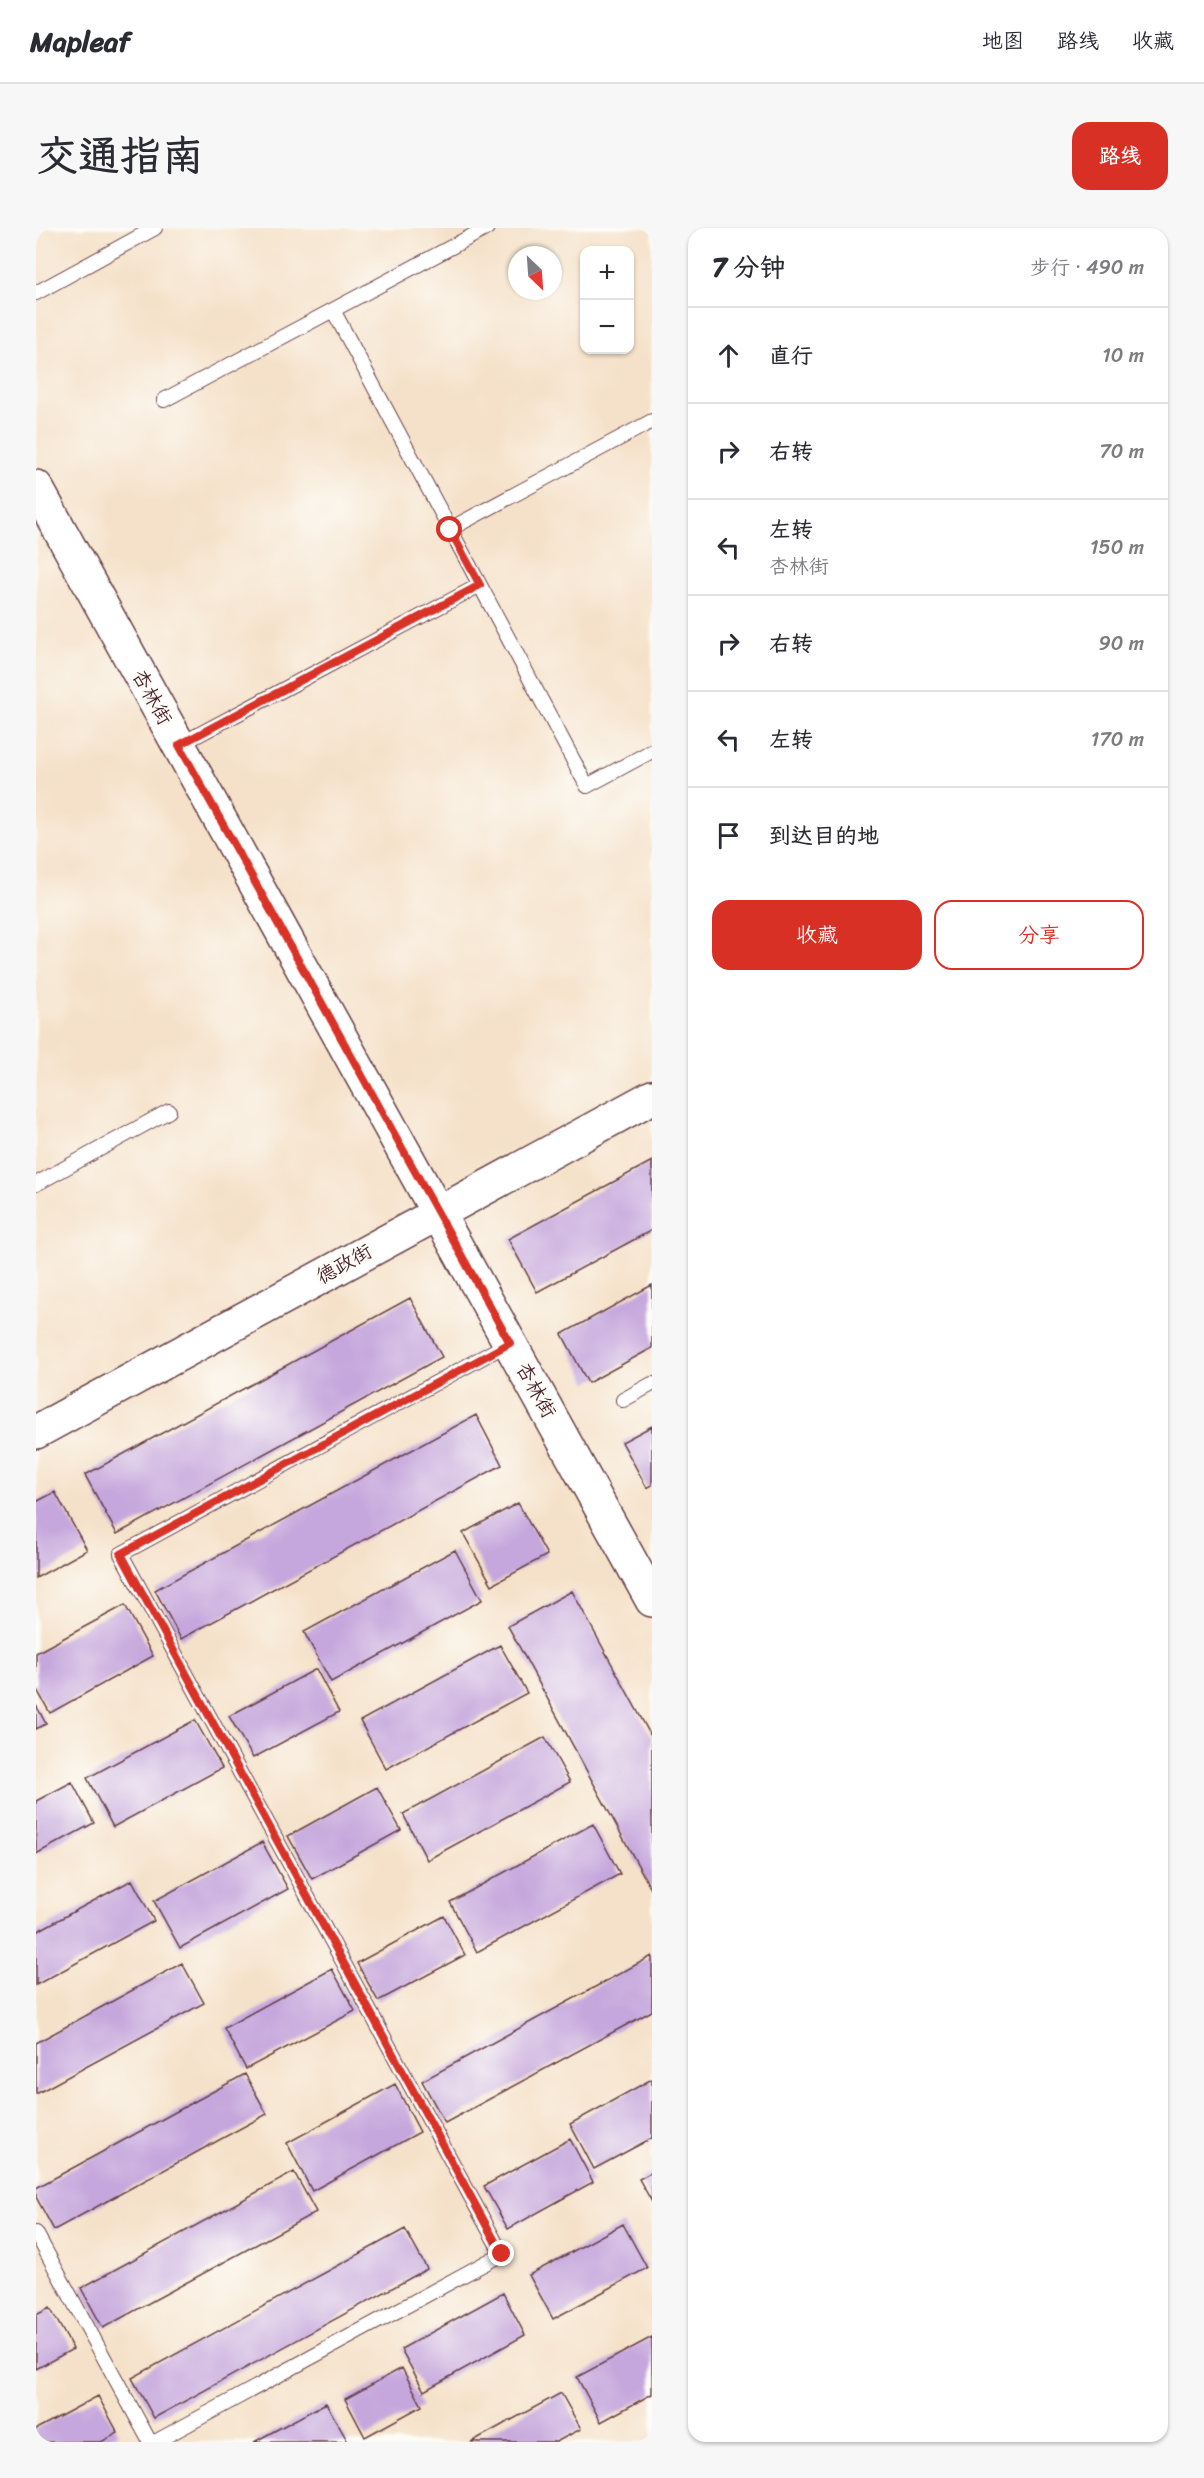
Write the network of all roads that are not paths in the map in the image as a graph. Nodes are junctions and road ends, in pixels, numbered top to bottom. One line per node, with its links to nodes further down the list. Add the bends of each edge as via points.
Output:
1 (155, 228): 3 (lane)
2 (486, 228): 4 (lane)
3 (36, 293)
4 (333, 310): 5 (lane); 8 (lane)
5 (164, 400)
6 (652, 422): 8 (lane)
7 (36, 487): 10 (street, 杏林街)
8 (450, 530): 9 (lane)
9 (480, 585): 10 (lane); 11 (lane, via 587,786)
10 (179, 745): 15 (street, 杏林街)
11 (652, 751)
12 (652, 1097): 15 (street, 德政街)
13 (169, 1111): 14 (lane)
14 (36, 1184)
15 (438, 1213): 16 (street, 杏林街); 19 (street, 德政街)
16 (510, 1343): 20 (street, 杏林街); 23 (lane, via 121,1554 502,2254)
17 (652, 1384): 18 (lane)
18 (623, 1400)
19 (36, 1432)
20 (652, 1600)
21 (36, 2233): 22 (lane)
22 (150, 2442)
23 (155, 2442)

